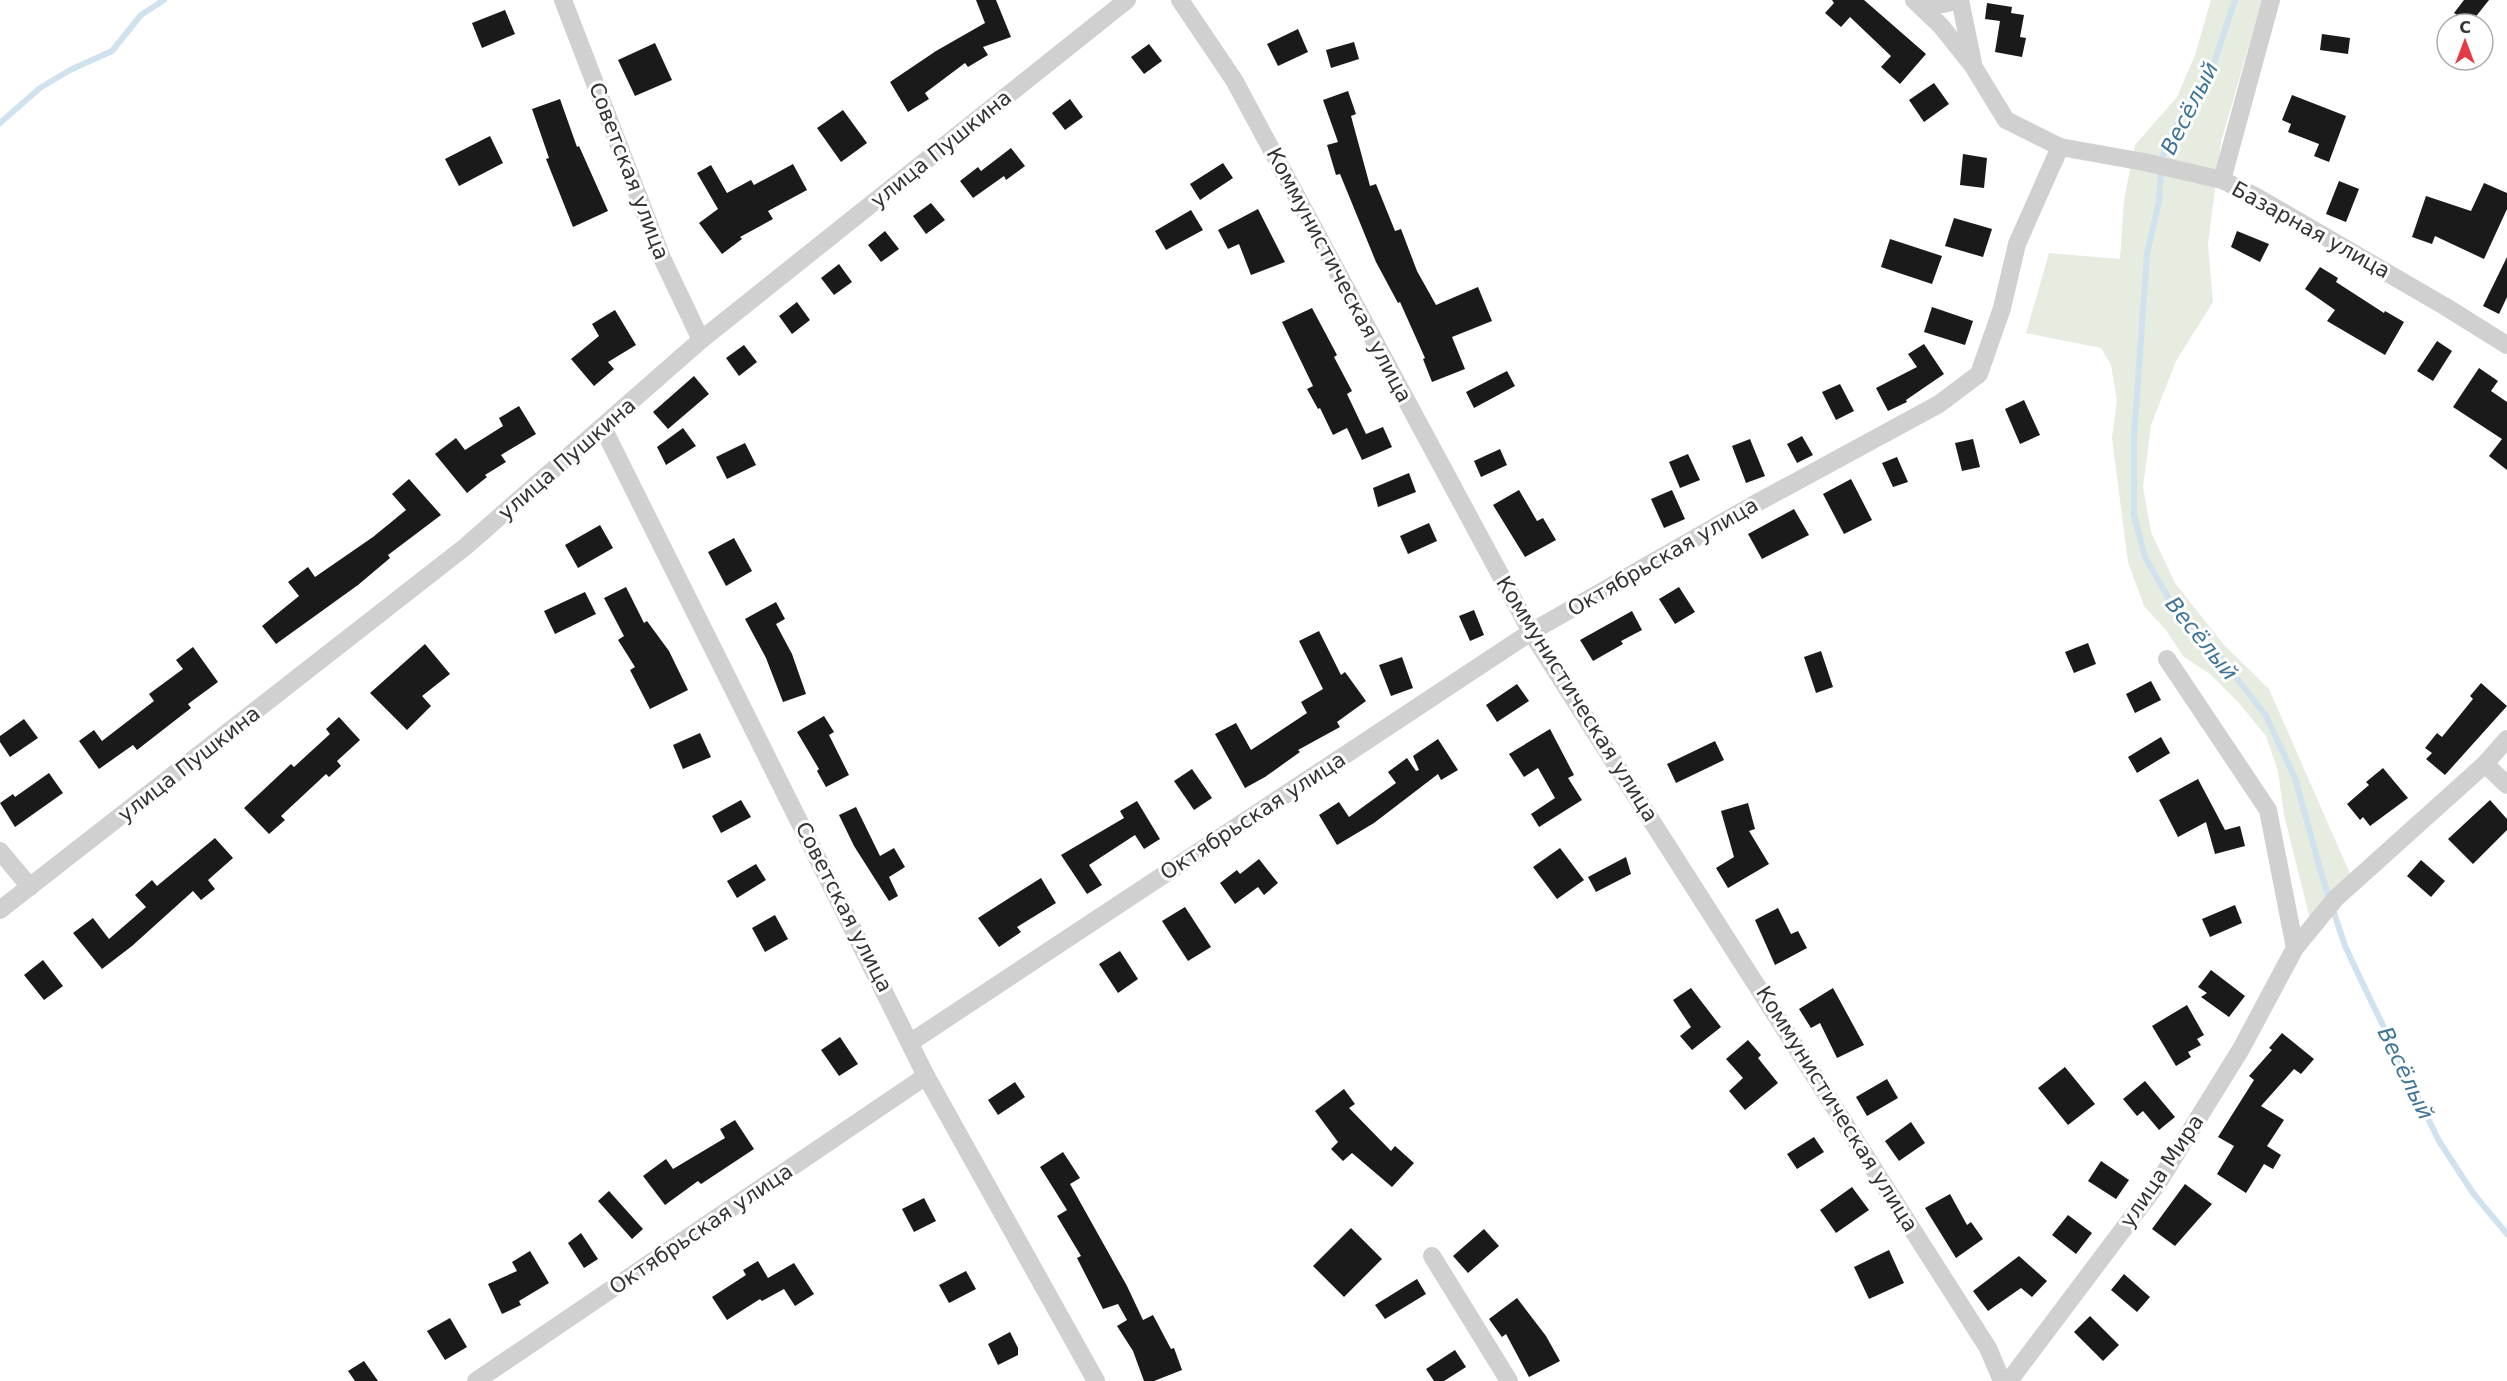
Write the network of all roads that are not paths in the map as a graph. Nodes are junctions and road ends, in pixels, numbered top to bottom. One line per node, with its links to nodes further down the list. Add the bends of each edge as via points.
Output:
1 (563, 0): 11 (street, Советская улица, via 662,258)
2 (1127, 0): 11 (street, улица Пушкина)
3 (1180, 0): 14 (street, Коммунистическая улица, via 1234,80)
4 (1950, 0): 7 (street)
5 (1960, 0): 8 (street)
6 (2271, 0): 10 (street)
7 (1919, 4): 8 (street, Базарная улица)
8 (1973, 66): 9 (street, Базарная улица, via 2006,120)
9 (2060, 147): 10 (street, Базарная улица); 14 (street, Октябрьская улица, via 2017,244 2002,308 1979,374 1939,404)
10 (2222, 180): 12 (street, Базарная улица)
11 (701, 340): 13 (street, улица Пушкина)
12 (2507, 345)
13 (603, 428): 20 (street, улица Пушкина, via 456,554); 23 (street, Советская улица)
14 (1531, 632): 23 (street, Октябрьская улица); 29 (street, Коммунистическая улица, via 1872,1162 1988,1348)
15 (2167, 659): 22 (street, via 2268,810)
16 (2507, 739): 17 (street, улица Мира)
17 (2485, 764): 18 (street); 22 (street, улица Мира, via 2336,898)
18 (2507, 785)
19 (0, 851): 20 (street)
20 (30, 887): 21 (street, улица Пушкина)
21 (0, 910)
22 (2295, 948): 30 (street, улица Мира, via 2241,1049 2158,1183)
23 (911, 1042): 24 (street, Советская улица)
24 (926, 1076): 26 (street, Октябрьская улица); 27 (street, Советская улица)
25 (1432, 1256): 28 (street)
26 (476, 1381)
27 (1096, 1381)
28 (1509, 1381)
29 (2002, 1381)
30 (2009, 1381)

